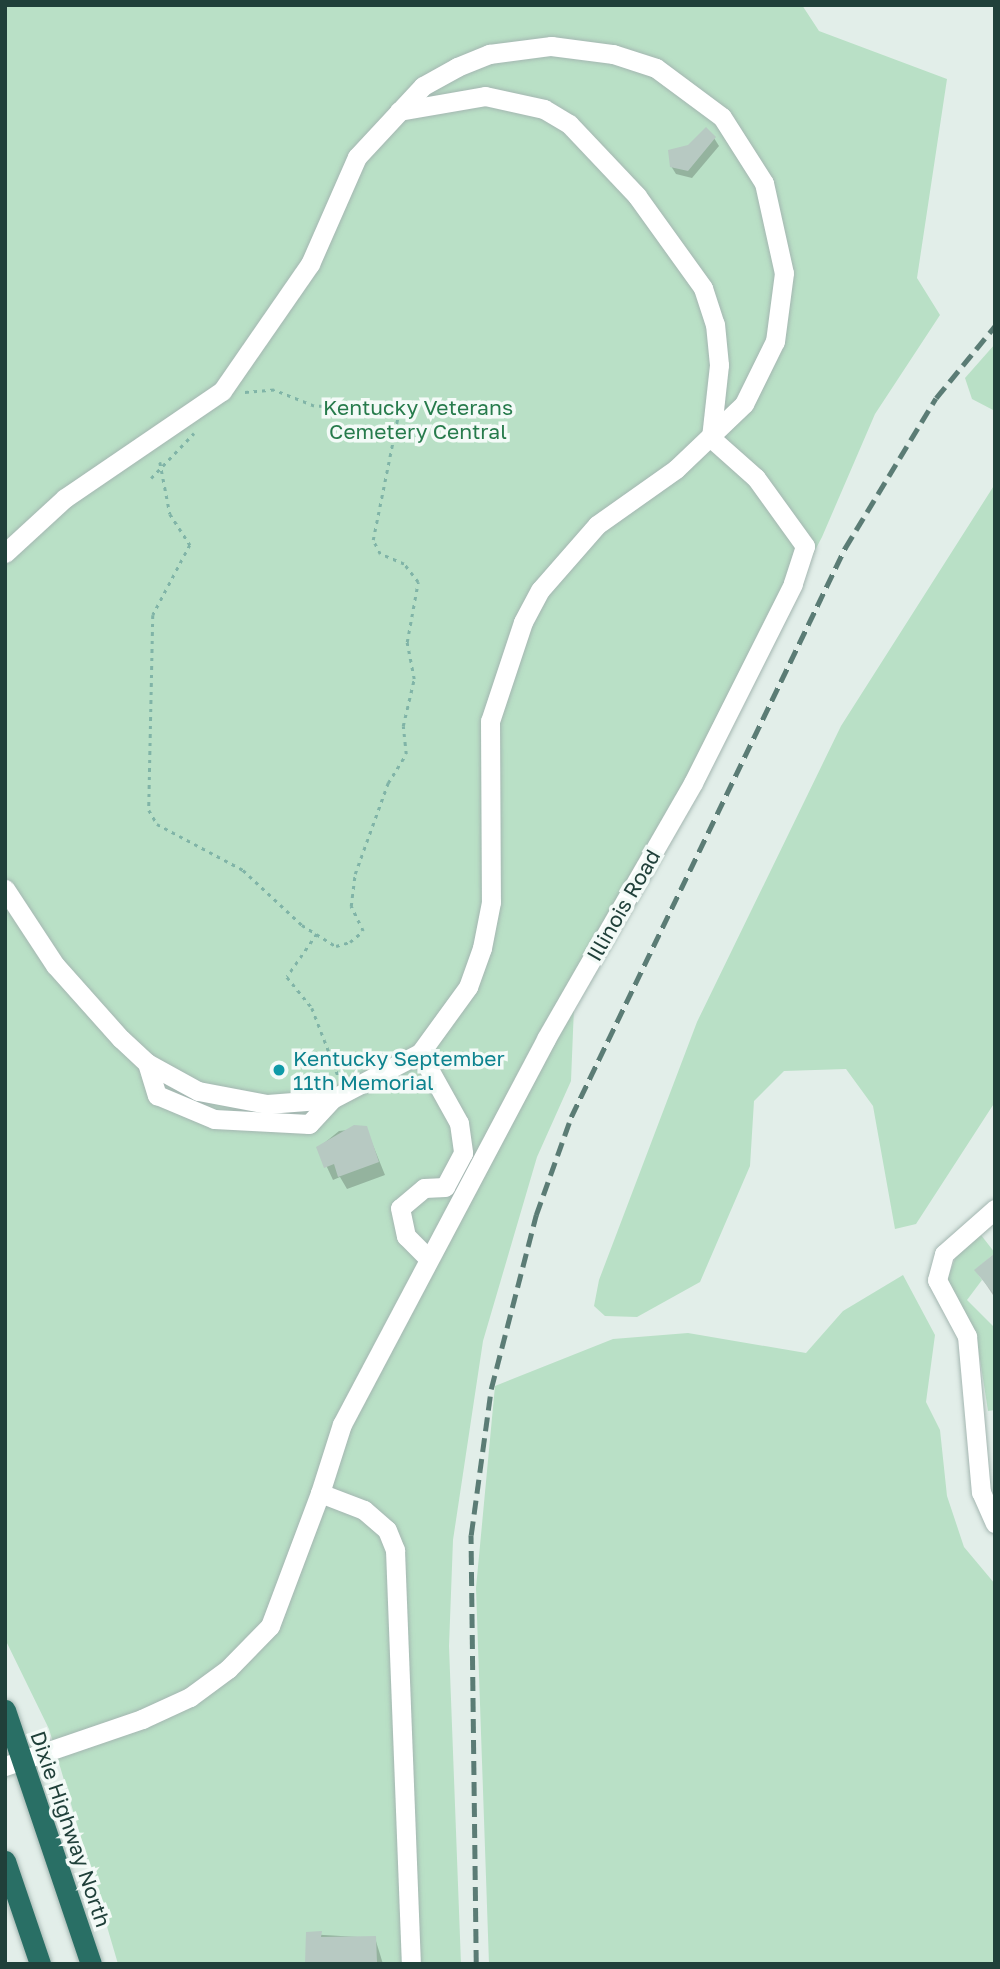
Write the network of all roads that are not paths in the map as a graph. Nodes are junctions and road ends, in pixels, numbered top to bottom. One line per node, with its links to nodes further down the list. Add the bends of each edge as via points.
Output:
1 (396, 112): 2 (street, via 485,96 544,109 569,124 637,196 704,288 719,365); 2 (street, via 423,86 489,54 551,46 613,54 656,68 722,117 764,183 784,273 775,341 763,372 744,404); 3 (street, via 357,157 310,264 275,321 222,391 65,498)
2 (711, 438): 5 (street, via 573,550 540,590 507,655 487,753 491,902 482,948 468,987); 7 (street, Illinois Road, via 756,478 805,546 793,584 692,783)
3 (5, 553)
4 (8, 898): 5 (street, via 55,965 148,1063 198,1091 234,1101 332,1099)
5 (420, 1053): 7 (street, via 459,1123 463,1153 445,1187 424,1188 400,1208 406,1236)
6 (995, 1209): 9 (street, via 944,1254 937,1280 967,1336 981,1492)
7 (428, 1258): 8 (street, Illinois Road, via 342,1424)
8 (320, 1493): 11 (street, Illinois Road, via 270,1626 228,1669 190,1697 142,1719); 15 (street, via 364,1510 387,1530 395,1550)
9 (995, 1523)
10 (5, 1710): 11 (highway, Dixie Highway North)
11 (13, 1763): 14 (highway, Dixie Highway North)
12 (5, 1861): 13 (highway)
13 (40, 1964)
14 (91, 1964)
15 (411, 1964)

